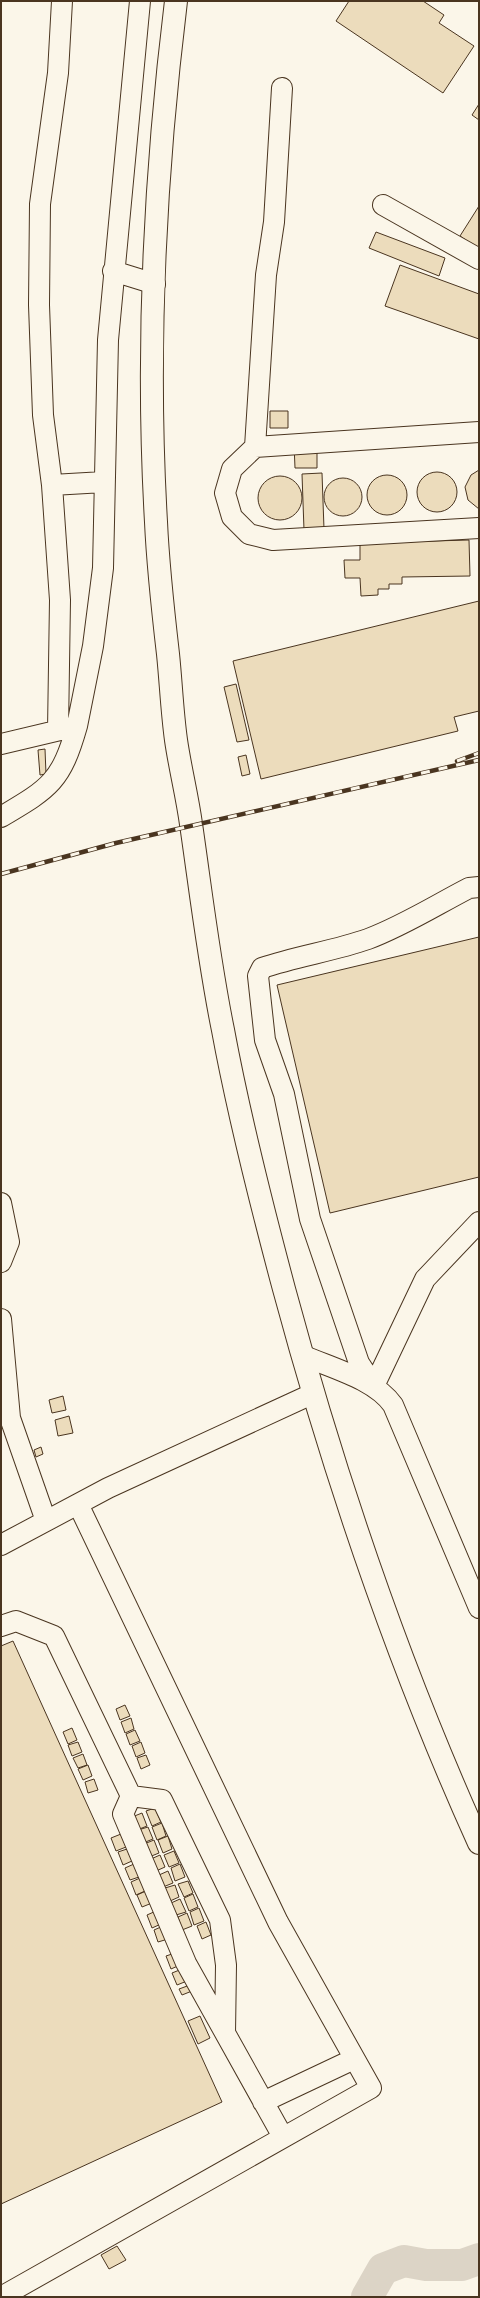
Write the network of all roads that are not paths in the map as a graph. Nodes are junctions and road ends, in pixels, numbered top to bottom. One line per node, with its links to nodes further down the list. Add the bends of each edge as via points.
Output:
1 (62, 1): 12 (street, via 58,73 40,204 39,305 43,415)
2 (140, 1): 7 (street)
3 (176, 1): 8 (highway, via 162,133)
4 (282, 88): 10 (street, via 274,222 266,275)
5 (383, 205): 6 (street)
6 (479, 259)
7 (113, 271): 8 (street); 11 (street, via 108,340)
8 (155, 284): 23 (highway, via 153,410 156,523 176,741 223,1031 256,1187)
9 (479, 432): 10 (street)
10 (255, 447): 13 (street, via 232,469 226,493 232,516 249,534 273,540)
11 (104, 482): 12 (street); 14 (street, via 103,568 93,646)
12 (52, 485): 15 (street, via 60,600)
13 (479, 528)
14 (77, 726): 15 (street); 17 (street, via 68,758 54,780 38,795)
15 (58, 730): 16 (street)
16 (1, 744)
17 (1, 817)
18 (479, 887): 24 (street, via 469,888 367,939 279,962 262,968 258,976 265,1040 284,1094 310,1219 359,1363)
19 (1, 1202): 21 (street, via 9,1242)
20 (479, 1222): 24 (street, via 425,1279)
21 (1, 1262)
22 (1, 1319): 26 (street)
23 (302, 1355): 24 (street); 25 (highway)
24 (374, 1386): 30 (street, via 394,1405)
25 (312, 1394): 27 (street); 33 (highway, via 350,1514 392,1632 440,1757)
26 (6, 1420): 28 (street)
27 (78, 1504): 28 (street); 35 (street, via 278,1922)
28 (46, 1521): 29 (street)
29 (1, 1545)
30 (479, 1608)
31 (1, 1626): 32 (street, via 16,1620 54,1636)
32 (131, 1796): 34 (street, via 123,1814 186,1963); 34 (street, via 162,1800 220,1920 226,1965)
33 (479, 1843)
34 (225, 2034): 36 (street)
35 (354, 2059): 36 (street); 37 (street, via 371,2088)
36 (263, 2102): 37 (street)
37 (283, 2137): 38 (street)
38 (1, 2297)

